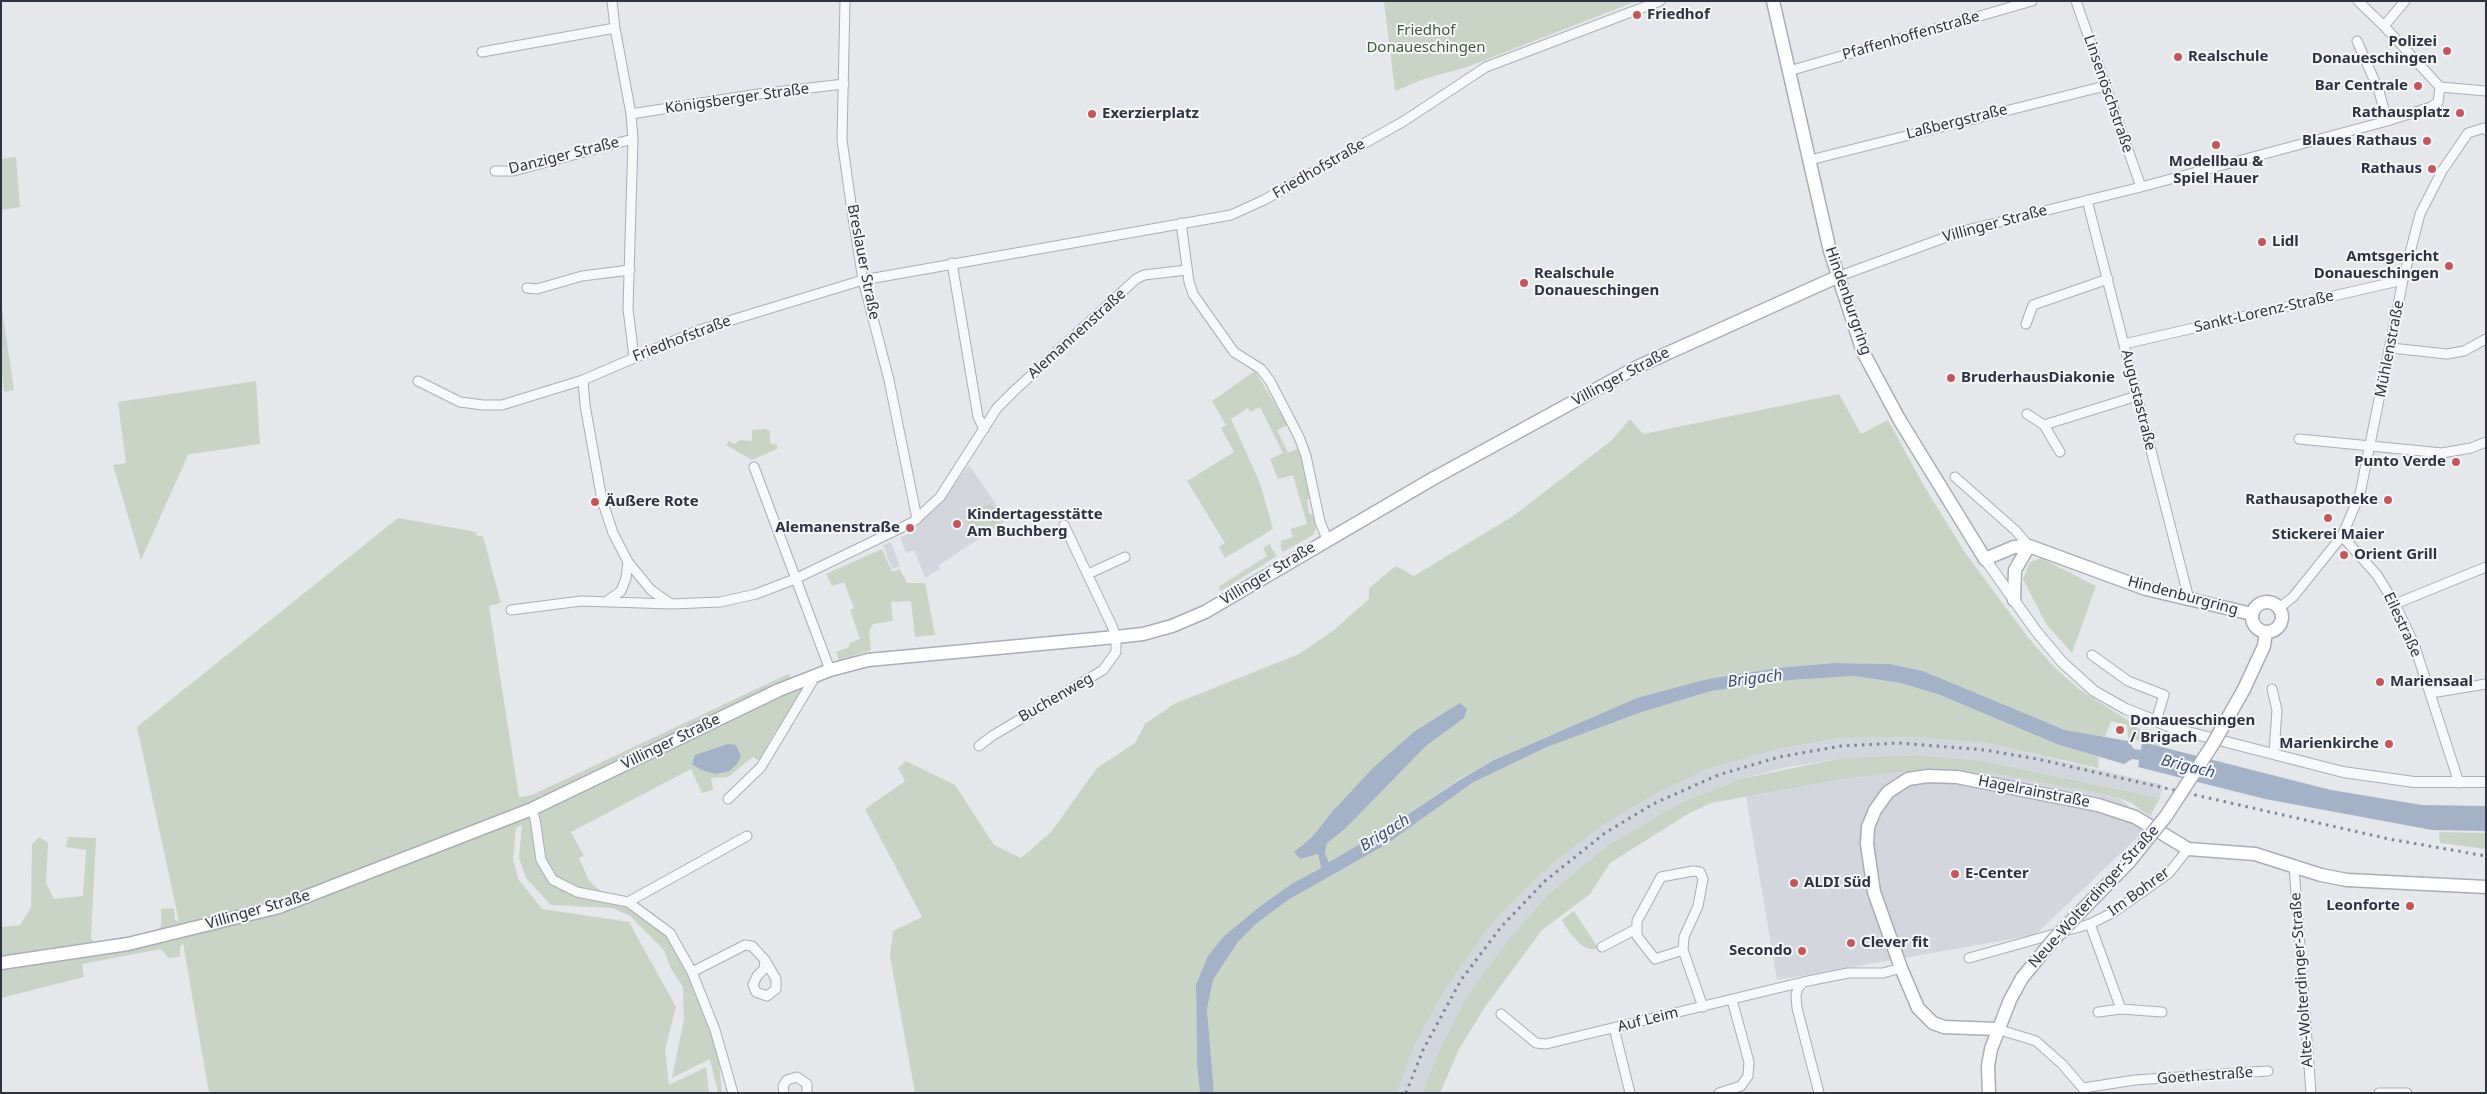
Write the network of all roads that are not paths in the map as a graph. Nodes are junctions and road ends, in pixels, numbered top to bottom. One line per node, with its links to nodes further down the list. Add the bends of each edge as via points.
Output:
1 (612, 1): 10 (street, Danziger Straße)
2 (845, 1): 14 (street, Breslauer Straße)
3 (1660, 1): 26 (street, Friedhofstraße, via 1486,68 1404,121 1251,208)
4 (1772, 1): 13 (main road, Hindenburgring)
5 (2032, 1): 13 (street, Pfaffenhoffenstraße)
6 (2076, 1): 15 (street, Linsenöschstraße)
7 (2358, 1): 9 (street)
8 (2404, 1): 9 (street)
9 (2384, 26): 16 (street)
10 (614, 28): 12 (street); 18 (street, Danziger Straße)
11 (2357, 41): 19 (street, via 2379,91)
12 (482, 52)
13 (1789, 72): 22 (main road, Hindenburgring)
14 (844, 84): 18 (street, Königsberger Straße); 32 (street, Breslauer Straße, via 842,140)
15 (2105, 86): 22 (street, Laßbergstraße); 24 (street, Linsenöschstraße)
16 (2440, 87): 17 (street); 19 (street, Villinger Straße, via 2438,102 2431,107)
17 (2486, 91)
18 (631, 114): 21 (street, Danziger Straße)
19 (2387, 121): 24 (street, Villinger Straße)
20 (2485, 129): 33 (street, Mühlenstraße, via 2468,133 2442,171 2420,214)
21 (633, 139): 23 (street, Danziger Straße, via 513,171); 28 (street, Danziger Straße)
22 (1810, 160): 30 (main road, Hindenburgring)
23 (495, 171)
24 (2141, 187): 25 (street, Villinger Straße)
25 (2087, 200): 30 (street, Villinger Straße, via 1963,231); 31 (street, Augustastraße)
26 (1182, 223): 27 (street, Friedhofstraße); 29 (street)
27 (952, 263): 32 (street, Friedhofstraße); 45 (street, via 978,417)
28 (630, 270): 34 (street, via 582,276 537,289); 39 (street, Danziger Straße, via 628,309)
29 (1187, 270): 45 (street, Alemannenstraße, via 1144,275 1136,279 997,408); 55 (street, via 1193,294 1234,352 1261,369 1295,429 1306,456 1320,522)
30 (1837, 276): 55 (main road, Villinger Straße, via 1637,367); 58 (main road, Hindenburgring, via 1863,352 1899,419)
31 (2108, 279): 35 (street, via 2032,305); 37 (street, Augustastraße)
32 (863, 280): 39 (street, Friedhofstraße, via 700,330); 52 (street, Breslauer Straße, via 889,380)
33 (2403, 280): 37 (street, Sankt-Lorenz-Straße); 38 (street, Mühlenstraße)
34 (527, 288)
35 (2026, 324)
36 (2486, 339): 38 (street, via 2464,351 2447,354)
37 (2124, 344): 42 (street, Augustastraße)
38 (2391, 348): 48 (street, Mühlenstraße)
39 (634, 357): 40 (street, Friedhofstraße)
40 (583, 380): 41 (street, Friedhofstraße, via 502,405 460,402); 59 (street, via 602,500 613,533)
41 (418, 381)
42 (2137, 396): 44 (street); 64 (street, Augustastraße)
43 (2028, 414): 44 (street)
44 (2044, 425): 49 (street)
45 (984, 429): 52 (street, Alemannenstraße, via 940,497)
46 (2299, 438): 48 (street)
47 (2486, 442): 48 (street, via 2442,453)
48 (2372, 446): 54 (street, Mühlenstraße, via 2360,494)
49 (2060, 452)
50 (754, 467): 62 (street)
51 (1955, 477): 56 (street, Hindenburgring)
52 (917, 518): 62 (street, Alemannenstraße)
53 (1064, 525): 61 (street)
54 (2342, 536): 67 (street, Eilestraße, via 2377,575); 68 (street, Mühlenstraße, via 2293,598)
55 (1327, 539): 72 (main road, Villinger Straße, via 1205,612 1172,626)
56 (2029, 546): 58 (main road, via 2014,547); 63 (main road, via 2015,570); 64 (main road, Hindenburgring, via 2146,589)
57 (1125, 557): 61 (street)
58 (1985, 559): 63 (street)
59 (628, 562): 65 (street, via 621,591); 66 (street, via 651,590)
60 (2486, 567): 67 (street)
61 (1088, 574): 72 (street)
62 (795, 579): 66 (street, Alemannenstraße, via 729,600); 74 (street)
63 (2014, 600): 79 (street, via 2057,656 2094,691)
64 (2189, 600): 70 (main road, Hindenburgring)
65 (606, 602): 66 (street, Alemannenstraße); 69 (street, Alemannenstraße, via 566,602)
66 (671, 604)
67 (2395, 604): 78 (street, Eilestraße, via 2414,644)
68 (2279, 608): 70 (main road, via 2264,602); 71 (main road, via 2281,622 2275,630)
69 (511, 610)
70 (2252, 614): 71 (main road, via 2255,626)
71 (2266, 632): 108 (main road, Neue-Wolterdinger-Straße, bridge, via 2264,646 2244,689 2166,816 2129,862 2054,939 2022,978)
72 (1116, 637): 74 (main road, Villinger Straße, via 868,660); 80 (street, Buchenweg, via 1116,652 1103,670)
73 (2092, 655): 79 (street, via 2128,681 2164,695)
74 (830, 670): 75 (main road, Villinger Straße)
75 (810, 677): 84 (street, via 812,682 761,767); 85 (main road, Villinger Straße)
76 (2486, 684): 78 (street)
77 (2272, 689): 81 (street, via 2277,710)
78 (2431, 693): 83 (street, Eilestraße)
79 (2156, 721): 81 (street, via 2176,729)
80 (979, 746)
81 (2274, 752): 83 (street, via 2377,778)
82 (2486, 782): 83 (street)
83 (2459, 783)
84 (728, 799)
85 (532, 809): 90 (street, via 541,860 553,880 576,892); 97 (main road, Villinger Straße, via 279,907 128,944)
86 (747, 836): 90 (street)
87 (2188, 849): 88 (main road, Hagelrainstraße, via 2255,854); 91 (street, Im Bohrer, via 2168,873 2114,912); 98 (main road, Hagelrainstraße, via 2135,817 2098,805 1957,777 1908,779 1888,792 1875,810 1868,827 1867,844 1874,892)
88 (2294, 867): 89 (main road, Hagelrainstraße, via 2348,880); 118 (street, Alte-Wolterdinger-Straße)
89 (2486, 887)
90 (628, 902): 99 (street, via 670,933)
91 (2090, 924): 95 (street, Im Bohrer); 103 (street)
92 (1636, 929): 93 (street); 94 (street, via 1655,959); 94 (street, via 1636,921 1661,877 1700,872 1703,879 1698,906 1684,937)
93 (1602, 948)
94 (1683, 950): 102 (street)
95 (1969, 958)
96 (765, 960): 99 (street, via 758,950 745,945)
97 (1, 963)
98 (1901, 968): 100 (street, Auf Leim, via 1883,973 1848,972); 108 (main road, Hagelrainstraße, via 1918,1008 1933,1023 1944,1028)
99 (692, 972): 111 (street, via 716,1030)
100 (1803, 982): 101 (street, Auf Leim); 116 (street, via 1796,995 1797,1008)
101 (1732, 1000): 102 (street, Auf Leim); 115 (street, via 1749,1062 1748,1076 1740,1086)
102 (1703, 1007): 107 (street, Auf Leim)
103 (2121, 1009): 104 (street); 105 (street)
104 (2098, 1012)
105 (2162, 1012)
106 (1501, 1014): 107 (street, Auf Leim, via 1536,1043 1546,1044)
107 (1614, 1028): 114 (street)
108 (1997, 1029): 110 (street, via 2036,1041); 117 (main road, Neue-Wolterdinger-Straße, via 1988,1066)
109 (2268, 1071): 110 (street, Goethestraße, via 2135,1080)
110 (2084, 1090)
111 (733, 1093)
112 (784, 1093): 113 (street, via 787,1080 797,1077 806,1084)
113 (807, 1093)
114 (1630, 1093)
115 (1719, 1093)
116 (1818, 1093)
117 (1989, 1093)
118 (2311, 1093)
119 (2379, 1093): 120 (street)
120 (2408, 1093)

